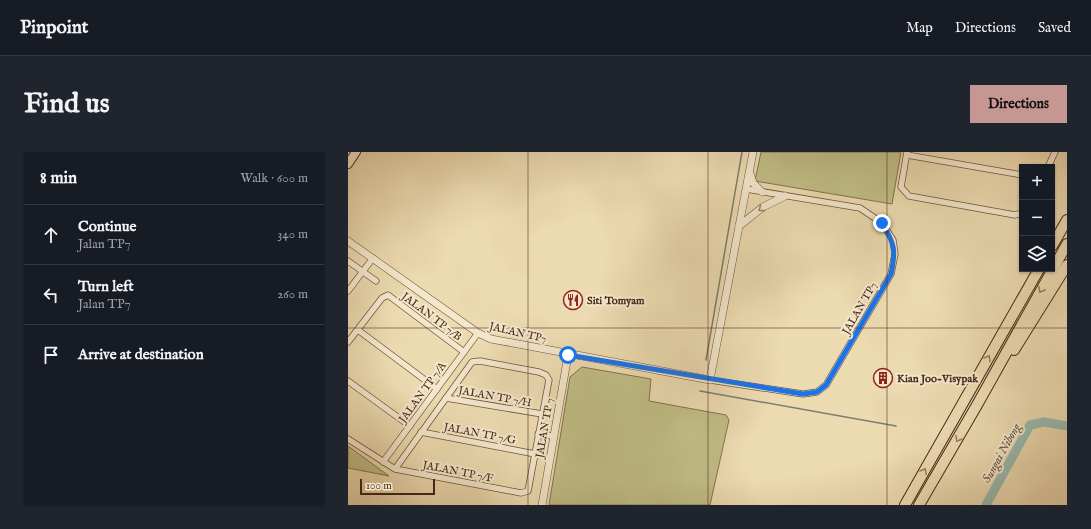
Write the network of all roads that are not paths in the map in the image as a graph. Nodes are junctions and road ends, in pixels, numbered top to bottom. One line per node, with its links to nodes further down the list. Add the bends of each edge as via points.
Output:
1 (356, 152): 5 (main road)
2 (753, 152): 7 (street)
3 (1055, 152): 6 (street)
4 (907, 153): 8 (street); 12 (street, via 901,188 909,196)
5 (348, 164)
6 (1049, 164)
7 (749, 170): 9 (street); 10 (street, via 753,182)
8 (1019, 174)
9 (746, 189): 10 (street, JALAN TP7); 14 (street)
10 (762, 192): 11 (street, JALAN TP7)
11 (784, 196): 14 (street, one-way to 14, via 763,207); 30 (street, JALAN TP7, via 860,208 882,223 893,240 896,254 891,274 826,385 817,392 803,394)
12 (1019, 214)
13 (1067, 220): 16 (highway)
14 (739, 226): 30 (street)
15 (348, 241): 18 (street, JALAN TP7)
16 (1055, 241)
17 (1067, 244): 34 (highway, one-way to 34)
18 (373, 258): 21 (street); 26 (street, JALAN TP7)
19 (348, 261): 21 (street)
20 (1067, 265): 34 (highway, via 994,383)
21 (363, 272): 23 (street); 24 (street)
22 (1037, 272): 45 (highway, one-way to 22)
23 (376, 281)
24 (348, 291)
25 (358, 330): 27 (street); 28 (street, JALAN TP 7/B, via 382,298 388,296); 32 (street)
26 (478, 333): 28 (street, JALAN TP 7/A); 29 (street, JALAN TP7, via 491,339)
27 (348, 342)
28 (464, 352): 32 (street, JALAN TP 7/A)
29 (568, 355): 30 (street, JALAN TP7); 39 (street, JALAN TP 7)
30 (710, 380)
31 (348, 381): 36 (street)
32 (437, 389): 36 (street, JALAN TP 7/A)
33 (446, 398): 35 (street, JALAN TP 7/H); 35 (street, via 472,362 480,361 546,375 549,380); 37 (street)
34 (977, 405): 46 (highway, one-way to 46)
35 (542, 414): 38 (street)
36 (410, 426): 42 (street, JALAN TP 7/A)
37 (421, 432): 41 (street, JALAN TP 7/G); 43 (street)
38 (538, 434): 39 (street); 41 (street)
39 (553, 436): 44 (street, JALAN TP 7)
40 (348, 439): 42 (street, JALAN TP 7/F)
41 (535, 454): 43 (street, JALAN TP 7/F, via 529,489 521,493)
42 (383, 462): 43 (street, JALAN TP 7/F)
43 (395, 469)
44 (542, 505)
45 (905, 505)
46 (919, 505)

